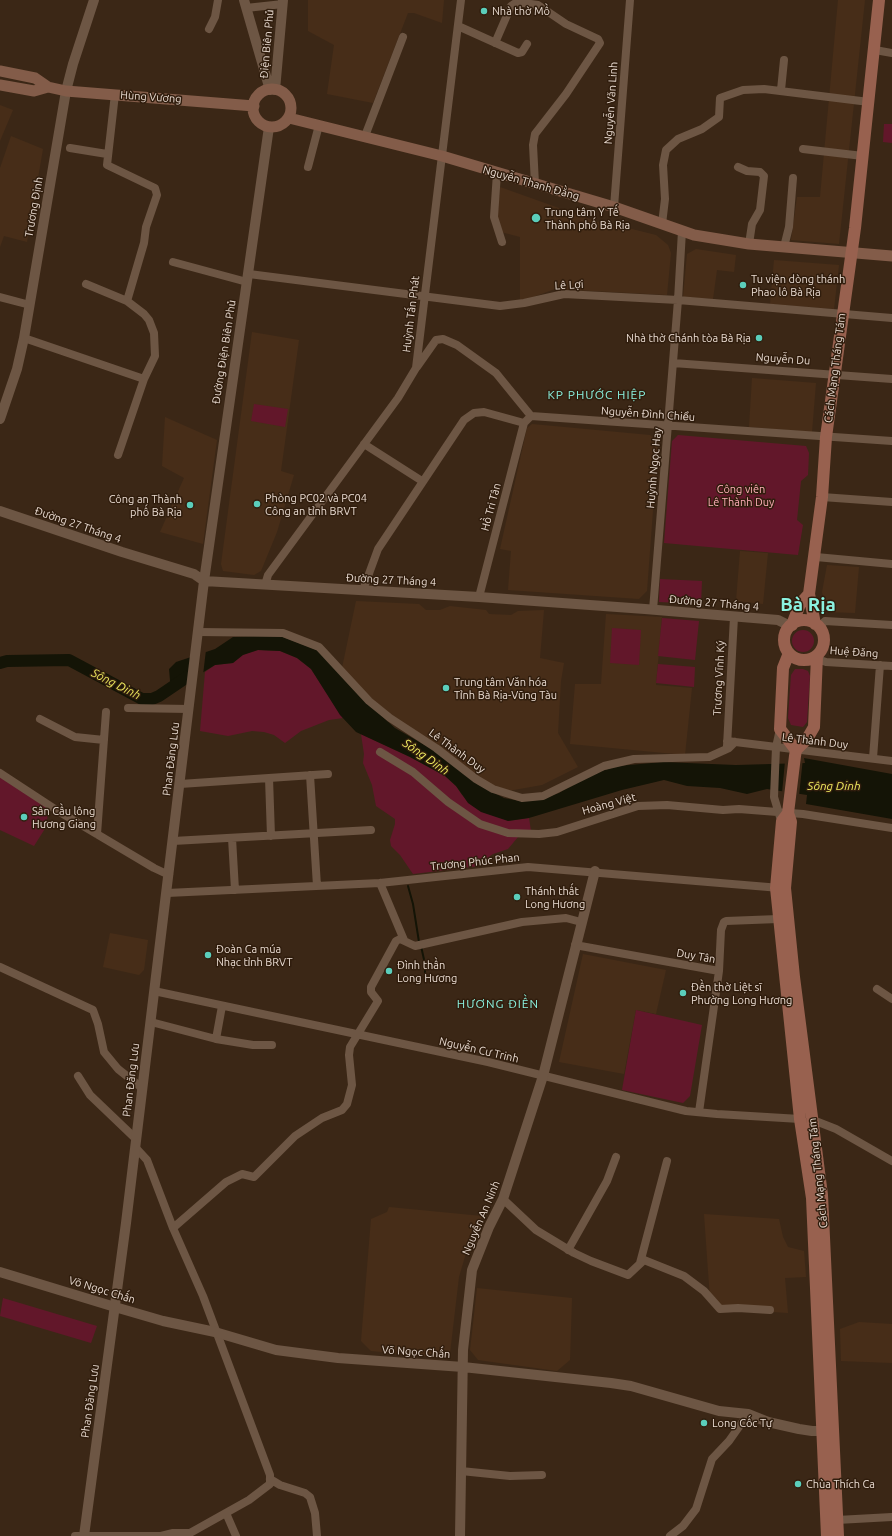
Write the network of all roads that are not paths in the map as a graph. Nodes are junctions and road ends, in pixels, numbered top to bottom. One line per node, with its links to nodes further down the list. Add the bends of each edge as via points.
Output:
1 (94, 0): 22 (street, Trương Định)
2 (218, 0): 10 (street, via 215,17)
3 (461, 0): 9 (street, Huỳnh Tấn Phát)
4 (630, 0): 40 (street, Nguyễn Văn Linh)
5 (880, 0): 14 (main road, Cách Mạng Tháng Tám)
6 (283, 2): 8 (street); 20 (street, Điện Biên Phủ)
7 (539, 2): 12 (street, via 514,3); 39 (street, via 566,24 598,39 600,43 535,134)
8 (245, 4): 20 (street)
9 (458, 26): 12 (street); 33 (street, Huỳnh Tấn Phát)
10 (209, 29)
11 (403, 37): 29 (street)
12 (495, 43): 13 (street, via 518,54)
13 (527, 44)
14 (875, 50): 15 (street); 24 (main road, Cách Mạng Tháng Tám)
15 (892, 53)
16 (784, 60): 21 (street)
17 (0, 71): 19 (main road, Hùng Vương, via 35,78)
18 (0, 84): 19 (main road, Hùng Vương, via 34,91)
19 (48, 87): 22 (main road, Hùng Vương)
20 (272, 90): 25 (main road, via 258,96); 26 (main road, via 284,93 289,100)
21 (781, 90): 24 (street); 41 (street, via 753,89 720,98 719,117 702,129 678,139 666,150 663,165 666,199)
22 (66, 91): 23 (main road, Hùng Vương); 55 (street, Trương Định)
23 (115, 94): 25 (main road, Hùng Vương); 32 (street)
24 (869, 102): 34 (main road, Cách Mạng Tháng Tám)
25 (254, 106): 28 (main road, via 254,114 258,120)
26 (289, 118): 27 (main road, Nguyễn Thanh Đằng); 28 (main road, via 279,126)
27 (320, 125): 29 (main road, Nguyễn Thanh Đằng); 35 (street)
28 (269, 127): 49 (street, Đường Điện Biên Phủ)
29 (365, 136): 33 (main road, Nguyễn Thanh Đằng)
30 (70, 148): 32 (street)
31 (803, 149): 34 (street)
32 (106, 154): 54 (street, via 107,165 156,188 157,192)
33 (442, 156): 37 (main road, Nguyễn Thanh Đằng); 51 (street, Huỳnh Tấn Phát)
34 (863, 156): 46 (main road, Cách Mạng Tháng Tám)
35 (308, 167)
36 (738, 167): 44 (street, via 760,172 764,176 760,210 752,224)
37 (497, 173): 39 (main road, Nguyễn Thanh Đằng); 43 (street, via 494,217)
38 (793, 178): 45 (street, via 789,227)
39 (535, 184): 40 (main road, Nguyễn Thanh Đằng)
40 (614, 207): 41 (main road, Nguyễn Thanh Đằng)
41 (662, 224): 42 (main road, Nguyễn Thanh Đằng)
42 (682, 231): 44 (main road, Nguyễn Thanh Đằng); 53 (street, Huỳnh Ngọc Hay)
43 (502, 242)
44 (748, 244): 45 (main road, Nguyễn Thanh Đằng)
45 (784, 247): 46 (main road, Nguyễn Thanh Đằng)
46 (851, 253): 47 (main road, Nguyễn Thanh Đằng); 56 (main road, Cách Mạng Tháng Tám)
47 (892, 256)
48 (173, 262): 49 (street, Lê Lợi)
49 (248, 278): 51 (street, Lê Lợi); 78 (street, Đường Điện Biên Phủ, via 237,339)
50 (86, 284): 54 (street)
51 (425, 296): 53 (street, Lê Lợi, via 500,306 564,294); 60 (street, Huỳnh Tấn Phát)
52 (0, 297): 55 (street)
53 (678, 300): 56 (street, Lê Lợi); 59 (street, Huỳnh Ngọc Hay)
54 (127, 301): 62 (street, via 144,314 154,333 155,356)
55 (30, 305): 58 (street, Trương Định)
56 (842, 315): 57 (street, Lê Lợi); 61 (main road, Cách Mạng Tháng Tám)
57 (892, 318)
58 (24, 338): 62 (street); 65 (street, Trương Định, via 17,369)
59 (673, 363): 61 (street, Nguyễn Du); 67 (street, Huỳnh Ngọc Hay)
60 (416, 368): 64 (street, via 436,340 443,339 457,345 496,373); 70 (street, Huỳnh Tấn Phát, via 398,398)
61 (834, 374): 63 (street, Nguyễn Du); 68 (main road, Cách Mạng Tháng Tám)
62 (144, 379): 71 (street)
63 (892, 379)
64 (531, 416): 66 (street); 67 (street, Nguyễn Đình Chiểu)
65 (0, 419)
66 (524, 423): 72 (street, via 484,412 474,413 464,420); 82 (street, Hồ Tri Tân)
67 (668, 427): 68 (street, Nguyễn Đình Chiểu); 83 (street, Huỳnh Ngọc Hay)
68 (826, 437): 69 (street, Nguyễn Đình Chiểu); 73 (main road, Cách Mạng Tháng Tám)
69 (892, 441)
70 (364, 444): 72 (street); 79 (street, Huỳnh Tấn Phát, via 268,575)
71 (118, 455)
72 (422, 481): 80 (street, via 378,549)
73 (822, 497): 74 (street); 76 (main road, Cách Mạng Tháng Tám)
74 (892, 502)
75 (0, 511): 78 (street, Đường 27 Tháng 4, via 194,574)
76 (816, 557): 77 (street); 81 (main road, Cách Mạng Tháng Tám)
77 (892, 564)
78 (204, 581): 79 (street, Đường 27 Tháng 4); 88 (street, Đường Điện Biên Phủ)
79 (265, 585): 80 (street, Đường 27 Tháng 4)
80 (363, 590): 82 (street, Đường 27 Tháng 4)
81 (810, 594): 85 (main road, Cách Mạng Tháng Tám, via 800,604); 86 (main road, Cách Mạng Tháng Tám)
82 (479, 596): 83 (street, Đường 27 Tháng 4)
83 (653, 610): 84 (street, Đường 27 Tháng 4)
84 (734, 617): 85 (street, Đường 27 Tháng 4, via 778,620); 99 (street, Trương Vĩnh Ký)
85 (791, 625): 86 (main road, via 804,620); 89 (main road, via 785,636)
86 (817, 625): 87 (street, via 825,621); 90 (main road, via 824,645)
87 (892, 625)
88 (199, 629): 94 (street, Phan Đăng Lưu); 99 (street, Lê Thành Duy, via 283,633 319,647 369,701 390,718 493,790 511,796 543,796 604,766 634,759 708,757)
89 (789, 653): 90 (main road, via 806,660); 97 (main road, via 783,668)
90 (817, 656): 91 (street, Huệ Đăng, via 826,662); 102 (main road, via 814,727 808,739)
91 (880, 665): 92 (street, Huệ Đăng); 103 (street)
92 (892, 666)
93 (128, 708): 94 (street)
94 (189, 708): 109 (street, Phan Đăng Lưu)
95 (106, 712): 98 (street)
96 (40, 719): 98 (street, via 75,737)
97 (780, 729): 100 (street); 102 (main road)
98 (104, 740): 114 (street)
99 (729, 744): 100 (street, Lê Thành Duy)
100 (776, 750): 102 (street, Lê Thành Duy); 110 (street, Cách Mạng Tháng Tám, via 774,796)
101 (380, 752): 110 (street, Hoàng Việt, via 413,772 448,802 480,824 508,833 557,832 638,806 739,809)
102 (795, 753): 103 (street, Lê Thành Duy); 110 (main road, Cách Mạng Tháng Tám, via 789,799)
103 (873, 758): 104 (street, Lê Thành Duy)
104 (892, 760)
105 (0, 773): 114 (street)
106 (328, 774): 107 (street)
107 (310, 775): 108 (street); 113 (street)
108 (269, 778): 109 (street); 115 (street)
109 (180, 784): 117 (street, Phan Đăng Lưu)
110 (783, 815): 111 (street, Hoàng Việt); 122 (main road, Cách Mạng Tháng Tám)
111 (892, 828)
112 (371, 830): 113 (street)
113 (313, 832): 115 (street); 121 (street)
114 (97, 834): 119 (street)
115 (271, 836): 116 (street)
116 (232, 838): 117 (street); 123 (street)
117 (173, 841): 119 (street, Phan Đăng Lưu)
118 (595, 871): 120 (street, Trương Phúc Phan, via 528,867); 122 (street, Trương Phúc Phan); 126 (street, Nguyễn An Ninh)
119 (169, 875): 124 (street, Phan Đăng Lưu)
120 (380, 883): 121 (street, Trương Phúc Phan); 127 (street)
121 (317, 886): 123 (street, Trương Phúc Phan)
122 (780, 888): 125 (main road, Cách Mạng Tháng Tám); 144 (main road, Cách Mạng Tháng Tám)
123 (235, 890): 124 (street, Trương Phúc Phan)
124 (167, 893): 132 (street, Phan Đăng Lưu)
125 (778, 919): 130 (street, via 724,922 721,930); 143 (main road, Cách Mạng Tháng Tám)
126 (581, 922): 127 (street, via 566,918 522,922 415,946); 128 (street, Nguyễn An Ninh)
127 (404, 940): 136 (street, via 396,940 393,944 371,987 371,992 378,1001)
128 (575, 945): 130 (street, Duy Tân); 140 (street, Nguyễn An Ninh)
129 (0, 967): 141 (street, via 93,1010 104,1052 118,1070)
130 (719, 971): 142 (street, Duy Tân)
131 (877, 989): 133 (street)
132 (154, 991): 134 (street, Nguyễn Cư Trinh); 135 (street, Phan Đăng Lưu)
133 (892, 999)
134 (222, 1006): 136 (street, Nguyễn Cư Trinh); 137 (street)
135 (151, 1022): 137 (street); 141 (street, Phan Đăng Lưu)
136 (357, 1034): 140 (street, Nguyễn Cư Trinh); 150 (street, via 349,1055 352,1092 342,1110 322,1118 295,1136 254,1177 242,1174 226,1182)
137 (216, 1039): 138 (street, via 253,1045)
138 (272, 1045)
139 (78, 1076): 145 (street, via 90,1095)
140 (543, 1076): 142 (street, Nguyễn Cư Trinh); 149 (street, Nguyễn An Ninh)
141 (142, 1088): 145 (street, Phan Đăng Lưu)
142 (699, 1112): 143 (street, Nguyễn Cư Trinh)
143 (800, 1119): 144 (main road); 160 (main road, Cách Mạng Tháng Tám, via 812,1198)
144 (813, 1120): 148 (street, via 836,1129); 159 (main road, Cách Mạng Tháng Tám, via 822,1195)
145 (136, 1143): 150 (street, via 147,1160); 154 (street, Phan Đăng Lưu)
146 (616, 1157): 151 (street, via 607,1181)
147 (667, 1161): 152 (street)
148 (892, 1161)
149 (503, 1199): 151 (street, via 536,1230); 157 (street, Nguyễn An Ninh, via 488,1227 472,1270)
150 (173, 1228): 156 (street)
151 (568, 1250): 152 (street, via 628,1275)
152 (640, 1263): 155 (street, via 644,1260 684,1276 704,1291 720,1310)
153 (0, 1272): 154 (street, Võ Ngọc Chấn)
154 (115, 1307): 156 (street, Võ Ngọc Chấn); 169 (street, Phan Đăng Lưu)
155 (770, 1310)
156 (216, 1332): 157 (street, Võ Ngọc Chấn, via 287,1352); 163 (street)
157 (463, 1367): 158 (street, Võ Ngọc Chấn, via 631,1386 719,1411); 161 (street, Nguyễn An Ninh)
158 (748, 1414): 160 (street, Võ Ngọc Chấn, via 768,1422); 173 (street, via 730,1440 712,1459 696,1509 683,1526)
159 (834, 1431): 160 (street, Võ Ngọc Chấn); 166 (main road, Cách Mạng Tháng Tám)
160 (822, 1432): 174 (main road, Cách Mạng Tháng Tám)
161 (461, 1471): 162 (street, via 510,1476); 172 (street, Nguyễn An Ninh)
162 (542, 1475)
163 (270, 1479): 164 (street, via 270,1484); 171 (street, via 310,1497 315,1513)
164 (226, 1513): 167 (street); 170 (street)
165 (892, 1517): 166 (street)
166 (837, 1520): 175 (main road, Cách Mạng Tháng Tám)
167 (186, 1535): 169 (street, via 173,1533 161,1536)
168 (75, 1536): 169 (street)
169 (84, 1536)
170 (236, 1536)
171 (317, 1536)
172 (460, 1536)
173 (670, 1536)
174 (827, 1536)
175 (838, 1536)

